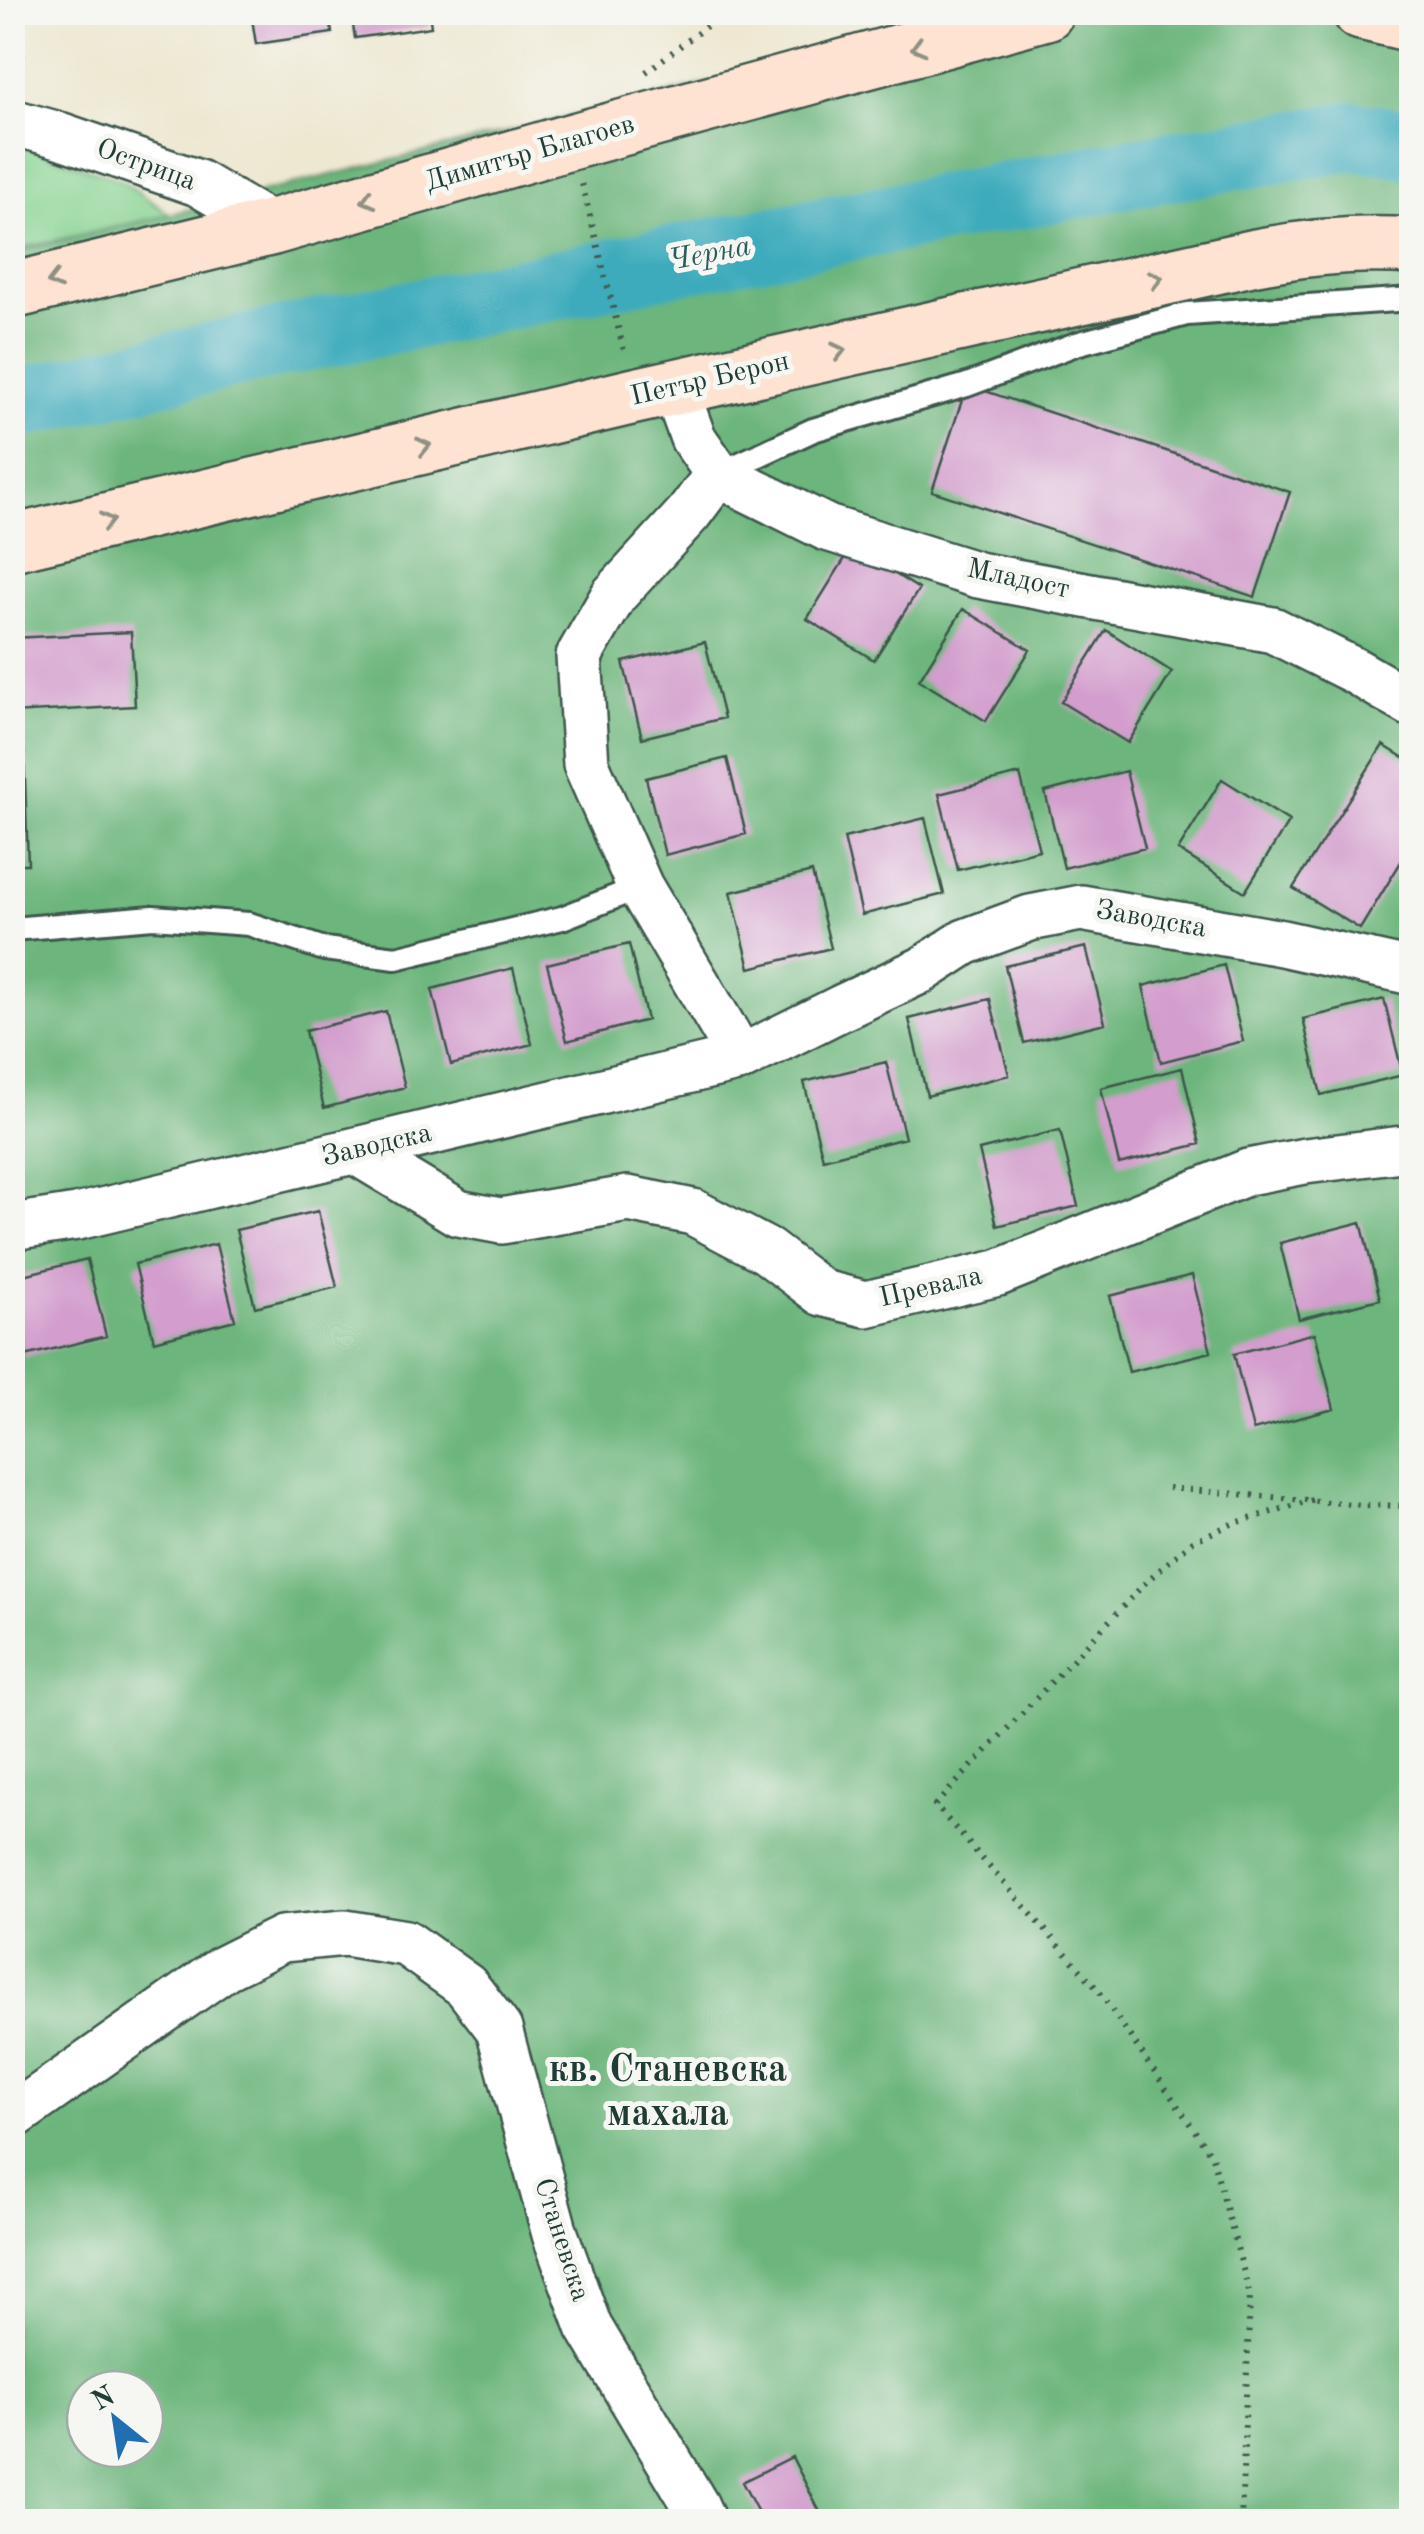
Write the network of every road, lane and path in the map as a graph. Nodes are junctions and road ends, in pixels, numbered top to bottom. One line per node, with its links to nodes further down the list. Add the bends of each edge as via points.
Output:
1 (1046, 12): 6 (main road, Димитър Благоев, one-way to 6)
2 (1361, 12): 3 (main road)
3 (1412, 24)
4 (12, 122): 6 (street, Острица, via 198,183)
5 (585, 195): 10 (path)
6 (273, 227): 8 (main road, Димитър Благоев, one-way to 8)
7 (1412, 246): 11 (main road, Петър Берон, one-way to 7, via 1300,248)
8 (12, 291)
9 (1412, 300): 12 (lane, via 1186,314 813,430)
10 (624, 350)
11 (676, 388): 12 (street, Младост, via 692,438); 13 (main road, Петър Берон, one-way to 11)
12 (718, 474): 14 (street, Младост, via 827,528 978,574 1273,630); 15 (street, via 614,596 579,656 586,764)
13 (12, 543)
14 (1412, 704)
15 (640, 887): 16 (lane, via 562,918 396,958 324,950 249,924 153,917); 18 (street)
16 (12, 930)
17 (1412, 972): 18 (street, Заводска, via 1081,908 965,942 922,970)
18 (741, 1058): 20 (street, Заводска)
19 (1412, 1150): 20 (street, Превала, via 1248,1172 998,1272 866,1304 822,1293 693,1212 628,1199 501,1221 458,1213)
20 (356, 1151): 21 (street, Заводска)
21 (12, 1228)
22 (1168, 1488): 23 (path)
23 (1312, 1500): 24 (path); 27 (path, via 1193,1542 1148,1580 935,1805 1099,1991 1212,2156 1250,2296)
24 (1412, 1506)
25 (12, 2117): 26 (street, Станевска, via 224,1968 282,1939 345,1933 406,1943 466,1986 499,2029 589,2327)
26 (702, 2522)
27 (1241, 2522)

